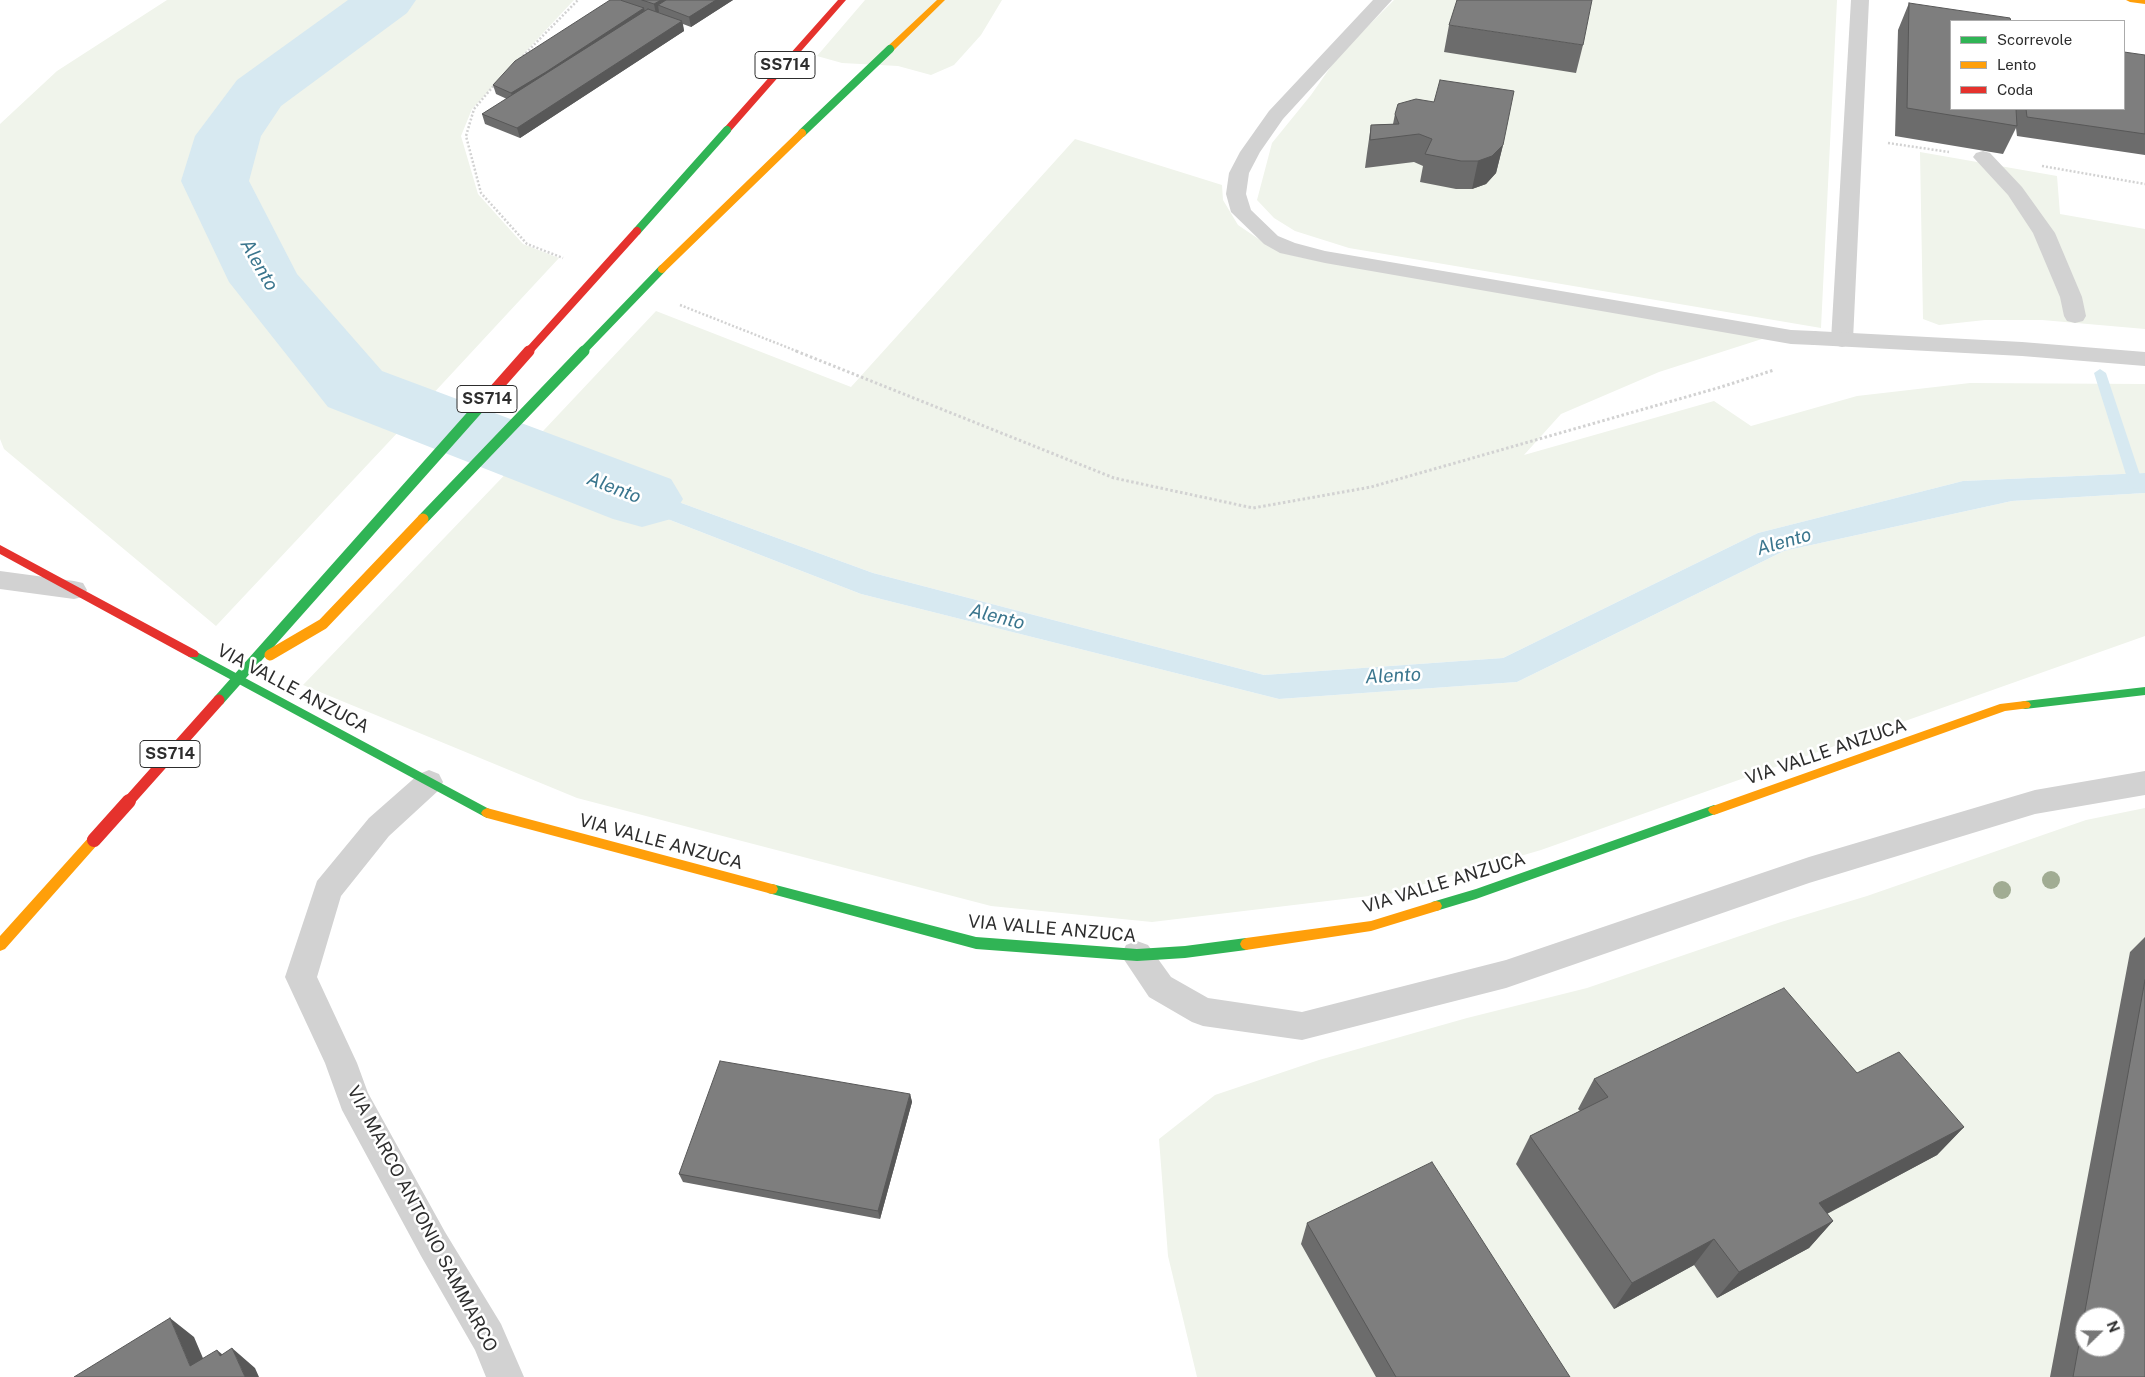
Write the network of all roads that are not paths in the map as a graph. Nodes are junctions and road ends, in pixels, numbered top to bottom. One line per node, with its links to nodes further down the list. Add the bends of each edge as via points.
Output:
1 (842, 0): 14 (main road, SS714, bridge)
2 (941, 0): 14 (main road, bridge, via 678,253 323,624)
3 (1383, 0): 9 (street, via 1276,114 1240,173 1236,194 1241,212 1271,240 1288,248 1325,257 1791,336)
4 (1860, 0): 9 (street)
5 (2130, 0): 6 (main road)
6 (2145, 2)
7 (1983, 157): 8 (street, via 2015,191 2044,233 2071,297)
8 (2075, 316)
9 (1842, 340): 10 (street)
10 (2145, 359)
11 (0, 549): 13 (main road, VIA VALLE ANZUCA)
12 (0, 580): 13 (street)
13 (74, 590): 16 (main road, VIA VALLE ANZUCA)
14 (247, 668): 18 (main road, SS714, bridge)
15 (2145, 691): 19 (main road, VIA VALLE ANZUCA, via 2004,707 1486,890 1371,926 1185,952)
16 (428, 782): 19 (main road, VIA VALLE ANZUCA, via 492,816 976,943); 20 (street, VIA MARCO ANTONIO SAMMARCO, via 379,827 328,890 301,977 354,1099 488,1337)
17 (2145, 783): 19 (street, via 2036,802 1809,870 1506,974 1302,1026 1202,1012 1160,987)
18 (0, 945)
19 (1137, 955)
20 (505, 1377)

